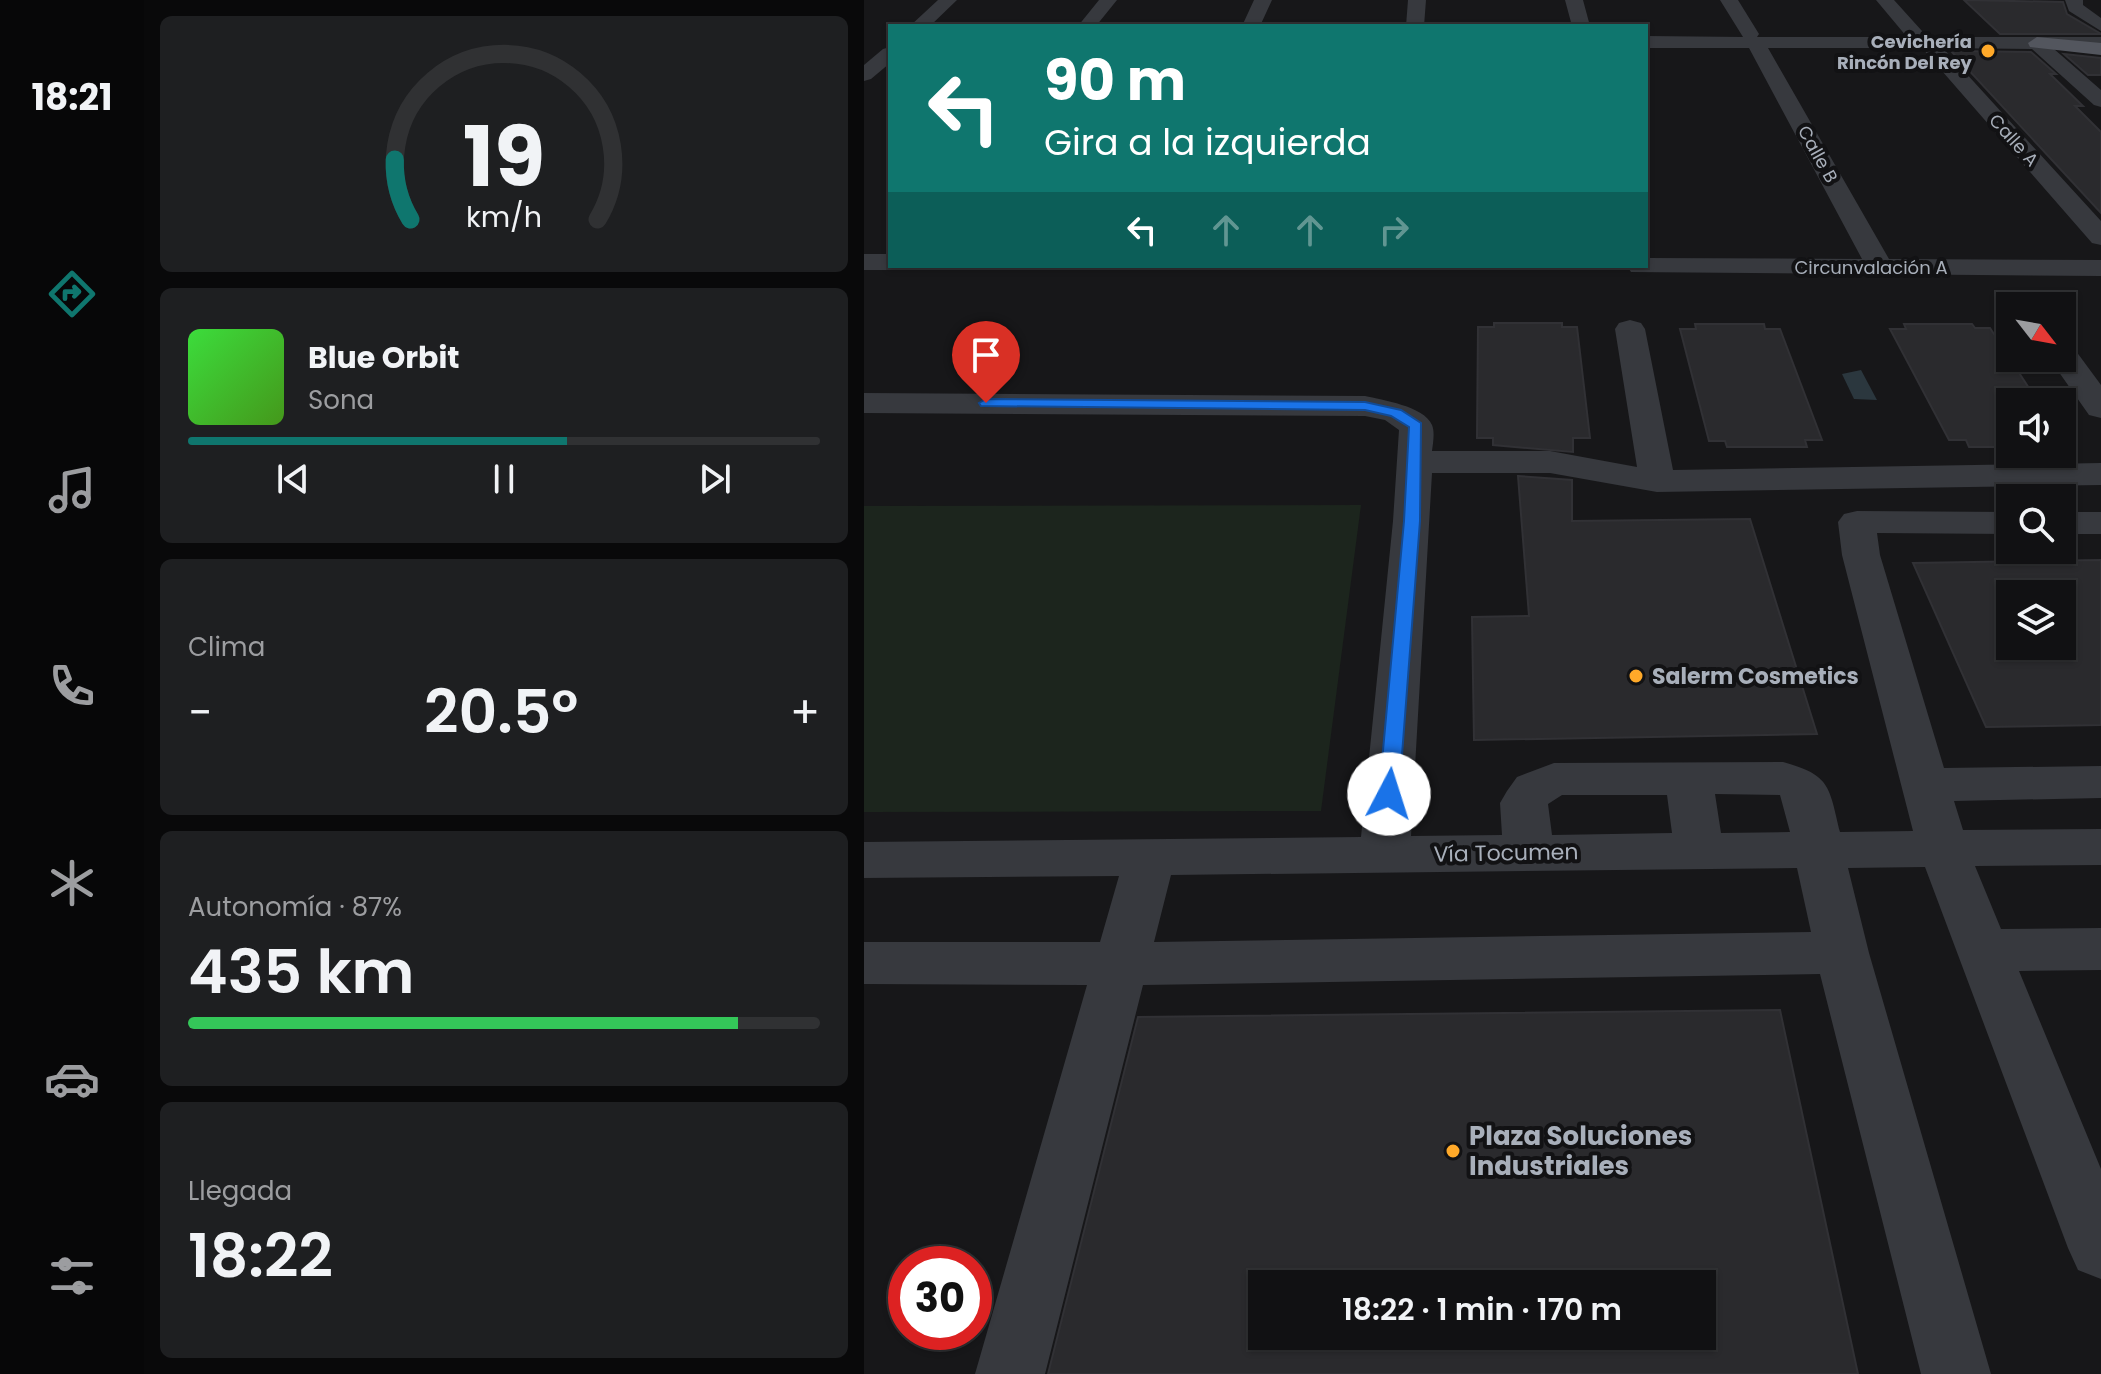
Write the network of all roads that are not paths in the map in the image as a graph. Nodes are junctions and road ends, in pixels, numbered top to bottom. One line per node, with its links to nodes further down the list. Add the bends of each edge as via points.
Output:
1 (948, 0): 9 (street)
2 (1108, 0): 10 (street)
3 (1263, 0): 11 (street)
4 (1417, 0): 12 (street)
5 (1574, 0): 13 (street)
6 (1729, 0): 16 (street, Calle B)
7 (1885, 0): 17 (street, Calle A)
8 (2074, 0): 14 (street, via 2075,7)
9 (921, 24)
10 (1089, 24)
11 (1252, 24)
12 (1415, 24)
13 (1580, 24)
14 (2101, 26)
15 (1648, 34): 16 (street)
16 (1753, 38): 17 (street); 19 (street); 29 (street, Calle B)
17 (1921, 39): 18 (street); 20 (street); 27 (street, Calle A)
18 (2101, 39): 20 (street)
19 (1648, 42)
20 (2037, 43): 22 (main road); 24 (street)
21 (886, 45): 23 (street)
22 (2101, 49)
23 (864, 75)
24 (2077, 79): 25 (street); 26 (street)
25 (2101, 80)
26 (2101, 101)
27 (2101, 237)
28 (1648, 266): 29 (street, Circunvalación A)
29 (1880, 267): 30 (street, Circunvalación A)
30 (2101, 268)
31 (1630, 329): 37 (street)
32 (2075, 372): 34 (street)
33 (864, 403): 35 (street, via 1365,406 1396,413 1416,426)
34 (2101, 408)
35 (1414, 474): 37 (street, via 1550,462); 38 (street); 50 (street)
36 (2101, 474): 37 (street)
37 (1657, 481)
38 (1550, 485)
39 (1996, 523): 44 (street, via 1857,522 1861,555)
40 (2076, 523): 41 (street)
41 (2101, 523)
42 (1689, 779): 47 (street, via 1783,778 1797,783 1806,793); 48 (street); 49 (street, via 1554,779 1534,789 1524,803)
43 (2101, 782): 44 (street)
44 (1925, 785): 46 (street)
45 (2101, 847): 46 (street, Vía Tocumen)
46 (1943, 849): 47 (street, Vía Tocumen); 54 (street)
47 (1820, 850): 48 (street, Vía Tocumen); 55 (street)
48 (1699, 851): 49 (street, Vía Tocumen)
49 (1529, 853): 50 (street, Vía Tocumen)
50 (1384, 855): 51 (street, Vía Tocumen)
51 (1150, 857): 52 (street, Vía Tocumen); 57 (street)
52 (864, 860)
53 (2101, 949): 54 (street)
54 (1983, 950): 58 (street)
55 (1842, 953): 57 (street); 60 (street)
56 (864, 963): 57 (street)
57 (1120, 964): 59 (street)
58 (2101, 1248)
59 (1010, 1374)
60 (1956, 1374)

